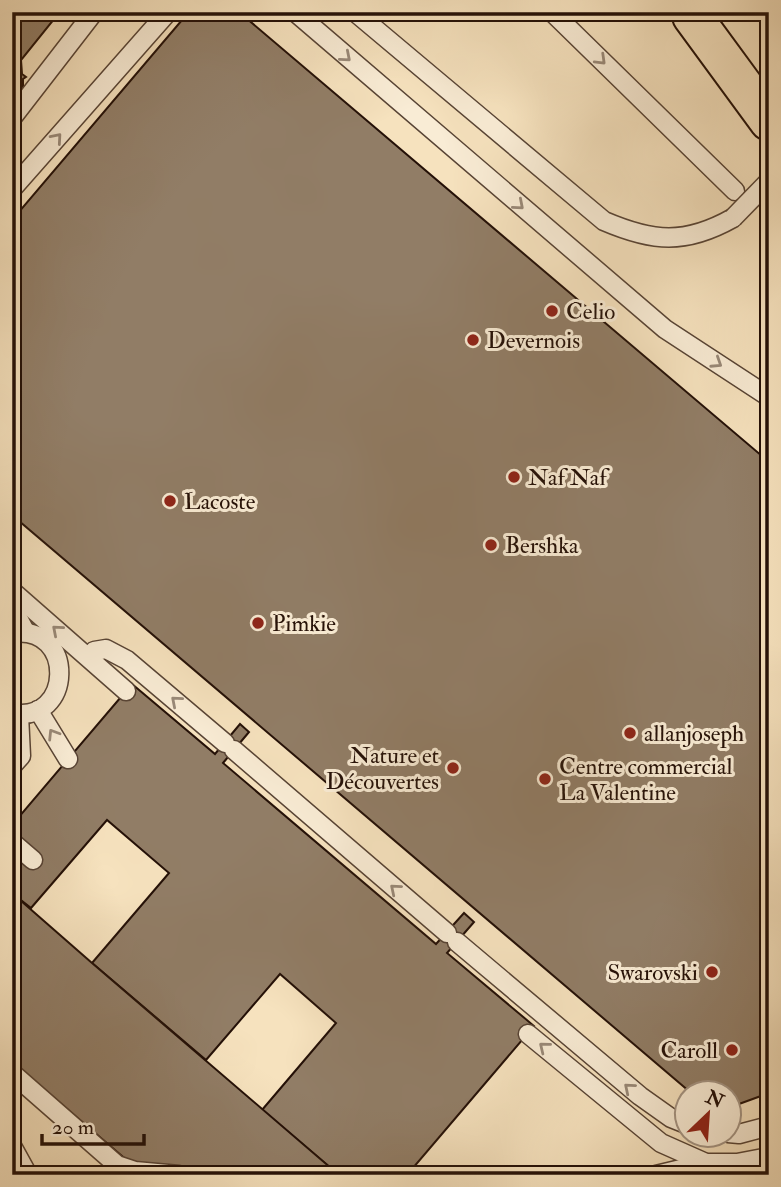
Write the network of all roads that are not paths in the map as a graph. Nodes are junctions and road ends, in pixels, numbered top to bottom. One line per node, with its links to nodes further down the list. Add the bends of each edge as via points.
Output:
1 (94, 12): 8 (lane)
2 (167, 12): 11 (lane, one-way to 2)
3 (295, 12): 13 (lane, one-way to 13, via 665,329)
4 (355, 12): 10 (lane, bridge, via 604,221 629,232 660,238 710,231 733,218)
5 (552, 12): 12 (lane, one-way to 12)
6 (690, 14): 7 (highway); 9 (highway)
7 (769, 80)
8 (12, 118)
9 (769, 121)
10 (769, 181)
11 (12, 190)
12 (735, 191)
13 (769, 397)
14 (12, 591): 18 (lane, one-way to 14)
15 (12, 607): 16 (lane)
16 (19, 632): 19 (lane, via 64,656 60,684)
17 (94, 651): 27 (lane, one-way to 17, via 127,660 106,649)
18 (126, 691)
19 (37, 710): 20 (lane); 21 (lane, one-way to 19)
20 (16, 714): 22 (lane, via 21,755)
21 (68, 759)
22 (12, 766)
23 (12, 842): 24 (lane)
24 (33, 860)
25 (528, 1034): 32 (lane, one-way to 25, via 661,1143)
26 (12, 1073): 34 (lane, via 117,1165)
27 (672, 1118)
28 (769, 1126): 29 (lane)
29 (742, 1133)
30 (12, 1146): 33 (lane)
31 (769, 1157): 32 (lane)
32 (706, 1163): 35 (lane)
33 (28, 1175)
34 (178, 1175)
35 (656, 1175)

